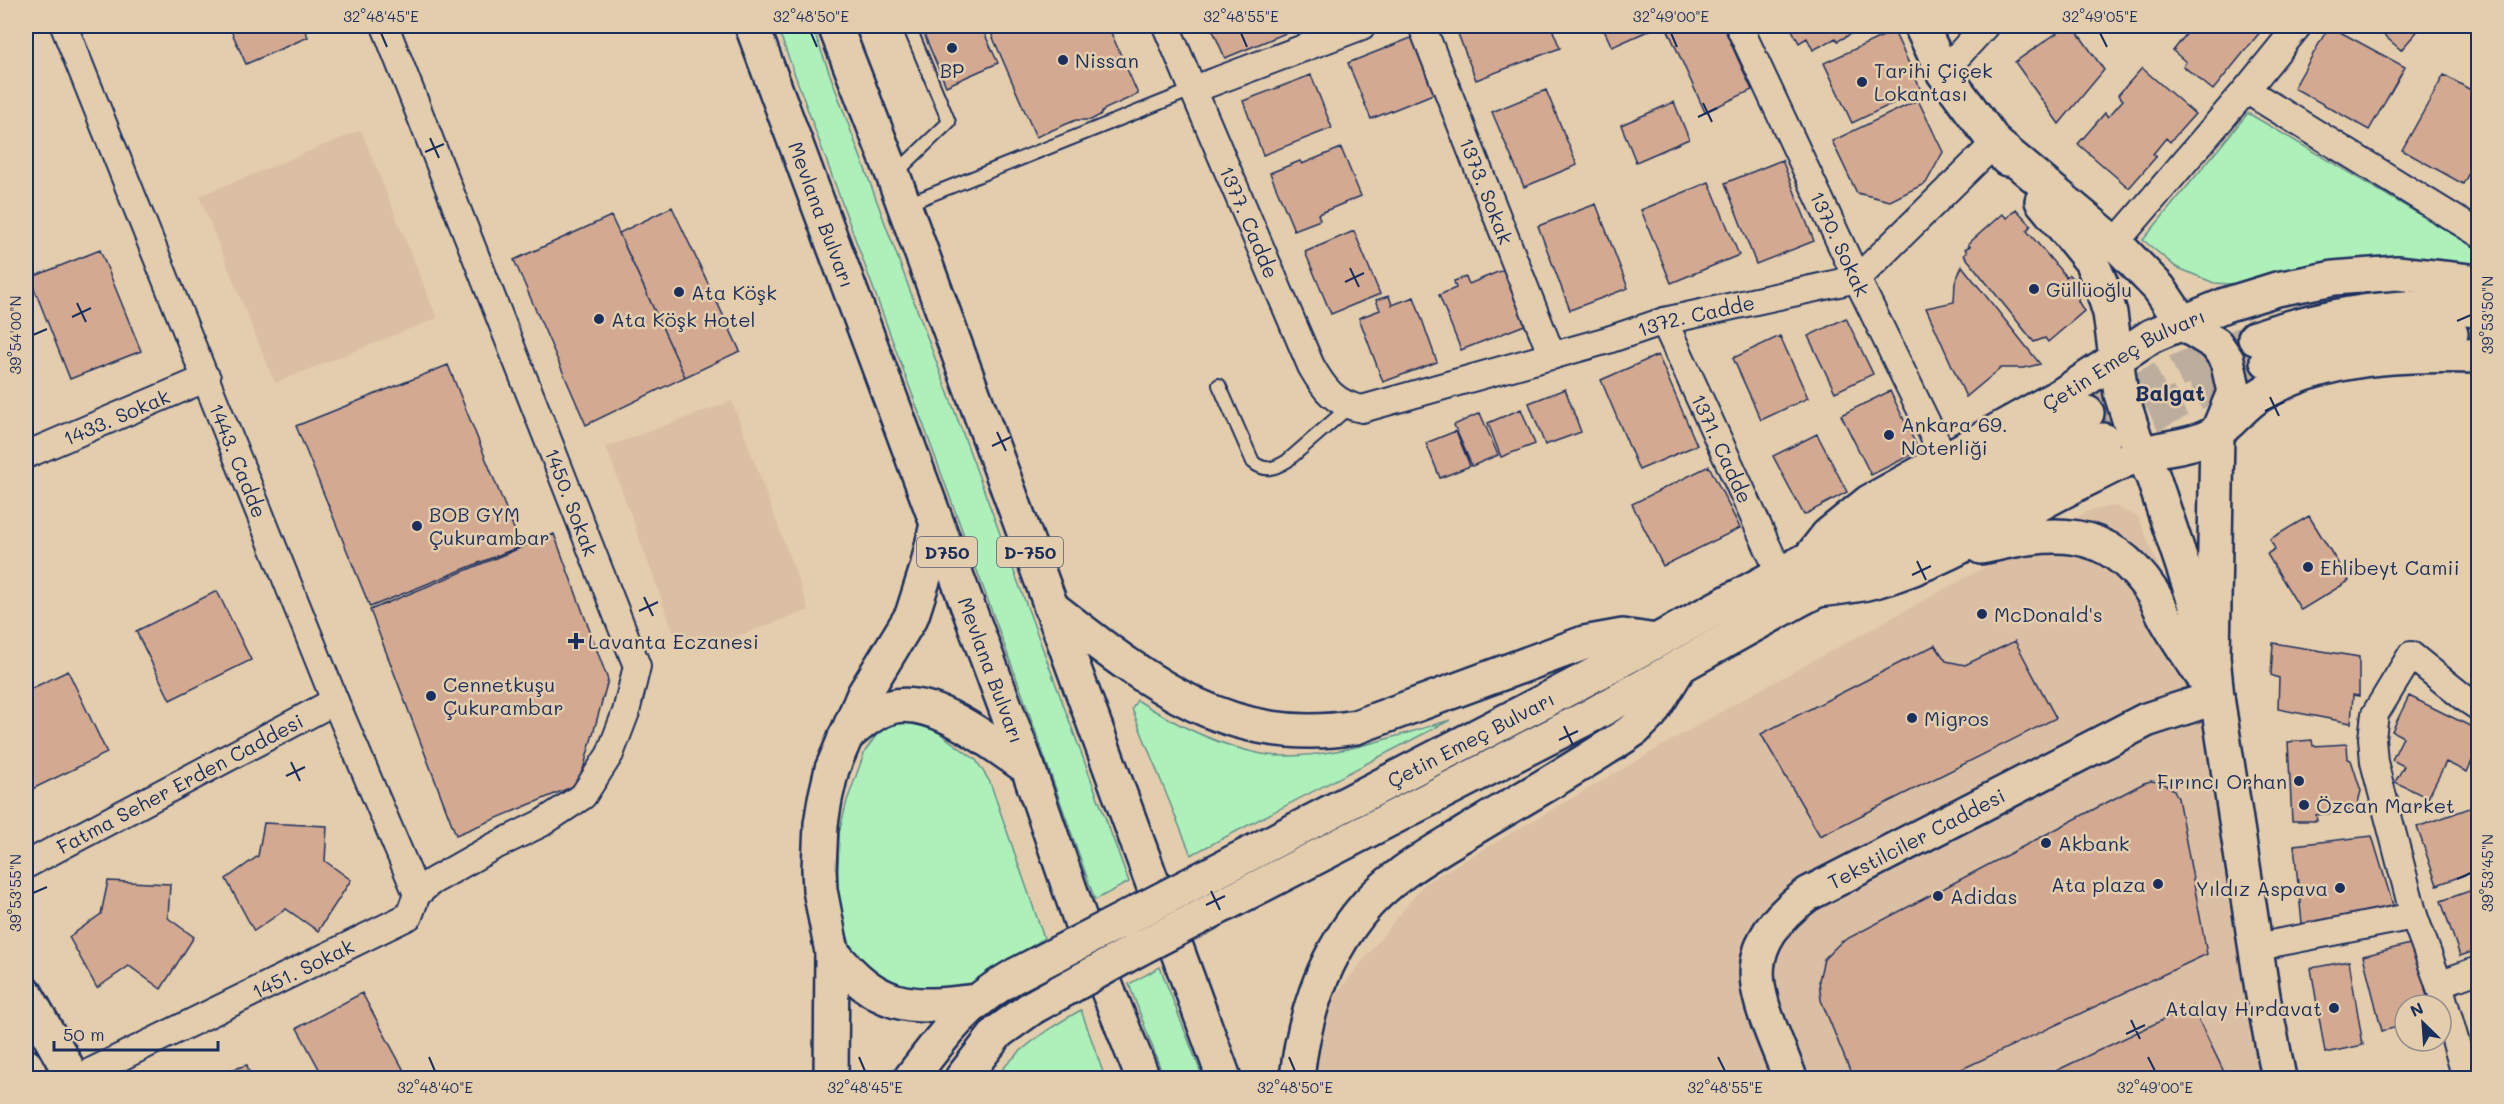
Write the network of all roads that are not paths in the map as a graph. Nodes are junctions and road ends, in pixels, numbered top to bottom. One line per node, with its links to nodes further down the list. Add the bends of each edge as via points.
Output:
1 (64, 26): 29 (street, 1443. Cadde)
2 (385, 26): 51 (street, 1450. Sokak, via 637,666 610,754 583,796 542,823 431,882)
3 (752, 26): 36 (main road, Mevlana Bulvarı / D750)
4 (835, 26): 17 (main road, D-750)
5 (909, 26): 17 (lane, via 949,122)
6 (1166, 26): 14 (street, 1377. Cadde)
7 (1362, 26): 14 (street)
8 (1422, 26): 26 (street, 1373. Sokak)
9 (1739, 26): 20 (street, 1370. Sokak)
10 (1921, 26): 13 (main road)
11 (1985, 26): 13 (street)
12 (2298, 26): 15 (street)
13 (1942, 72): 16 (main road)
14 (1192, 90): 17 (lane); 31 (street, 1377. Cadde, via 1311,366 1332,398)
15 (2246, 90): 18 (street); 19 (street)
16 (1995, 143): 19 (main road); 20 (street); 27 (main road, via 2091,261 2109,308)
17 (898, 190): 41 (main road, D-750)
18 (2478, 233)
19 (2115, 243): 24 (main road, via 2159,288)
20 (1857, 279): 23 (street, 1372. Cadde); 35 (street, 1370. Sokak)
21 (2478, 282): 24 (main road, Çetin Emeç Bulvarı, via 2397,273 2334,278 2224,305)
22 (2478, 310): 25 (main road, via 2392,307 2342,314 2292,326 2261,349 2313,347 2399,332)
23 (1664, 321): 26 (street, 1372. Cadde); 39 (street, 1371. Cadde)
24 (2183, 324): 27 (main road, Çetin Emeç Bulvarı, via 2151,336); 32 (main road, via 2216,344 2227,360 2234,392)
25 (2478, 337)
26 (1552, 356): 31 (street, 1372. Cadde, via 1387,404 1362,409)
27 (2117, 356): 33 (main road, via 2121,394); 35 (main road, Çetin Emeç Bulvarı, via 2063,394)
28 (2478, 356): 32 (main road, Çetin Emeç Bulvarı, via 2354,360 2310,372 2261,393)
29 (207, 378): 34 (street, 1433. Sokak); 47 (street, 1443. Cadde)
30 (1219, 385): 31 (lane, via 1253,462 1263,469 1287,461)
31 (1349, 406)
32 (2217, 433): 33 (main road, Çetin Emeç Bulvarı, via 2191,444); 43 (main road)
33 (2144, 453): 37 (main road, Çetin Emeç Bulvarı); 43 (main road)
34 (26, 455)
35 (1945, 460): 38 (main road, Çetin Emeç Bulvarı, via 1869,502 1828,535)
36 (937, 524): 48 (main road, via 912,615 864,694); 49 (main road, Mevlana Bulvarı / D750)
37 (1938, 557): 40 (main road, Çetin Emeç Bulvarı, via 1876,581); 45 (main road, via 2035,536 2069,536 2097,543 2122,557 2152,592)
38 (1810, 558): 39 (main road, Çetin Emeç Bulvarı); 40 (main road, Çetin Emeç Bulvarı, via 2095,427)
39 (1780, 574): 42 (main road, Çetin Emeç Bulvarı)
40 (1817, 590): 44 (main road, Çetin Emeç Bulvarı)
41 (1050, 606): 42 (main road, via 1149,679 1202,708 1246,724 1300,732 1356,727 1584,643 1623,636); 67 (main road, D-750)
42 (1656, 640): 58 (main road, Çetin Emeç Bulvarı, bridge, via 1016,975)
43 (2213, 657): 45 (main road)
44 (1680, 666): 65 (main road, Çetin Emeç Bulvarı, bridge, via 1033,1006 998,1032); 68 (main road, via 1651,713 1635,729 1407,868 1359,913 1316,989)
45 (2217, 697): 53 (main road); 69 (main road, Tekstilciler Caddesi, via 2146,720 1808,894 1787,909 1768,932 1756,969 1762,1002)
46 (2473, 700): 52 (street, via 2411,655 2375,714 2374,762)
47 (335, 701): 50 (street, Fatma Seher Erden Caddesi); 51 (street, 1443. Cadde)
48 (843, 738): 49 (main road, via 873,714 890,707 922,706 964,726); 54 (main road, via 825,800 820,846 820,890)
49 (1028, 768): 66 (main road, Mevlana Bulvarı / D750, via 1086,936)
50 (26, 865)
51 (417, 894): 62 (street, 1451. Sokak, via 409,916)
52 (2414, 916): 53 (street); 56 (street)
53 (2256, 950): 70 (main road)
54 (832, 952): 58 (main road, via 863,986 896,1002 919,1006); 63 (main road)
55 (2478, 970): 56 (street)
56 (2439, 984): 71 (street)
57 (26, 994): 61 (main road)
58 (976, 1001): 64 (main road, Çetin Emeç Bulvarı, via 953,1023)
59 (26, 1066): 60 (main road)
60 (32, 1078)
61 (73, 1078)
62 (78, 1078)
63 (831, 1078)
64 (911, 1078)
65 (962, 1078)
66 (1143, 1078)
67 (1224, 1078)
68 (1297, 1078)
69 (1790, 1078)
70 (2279, 1078)
71 (2466, 1078)

